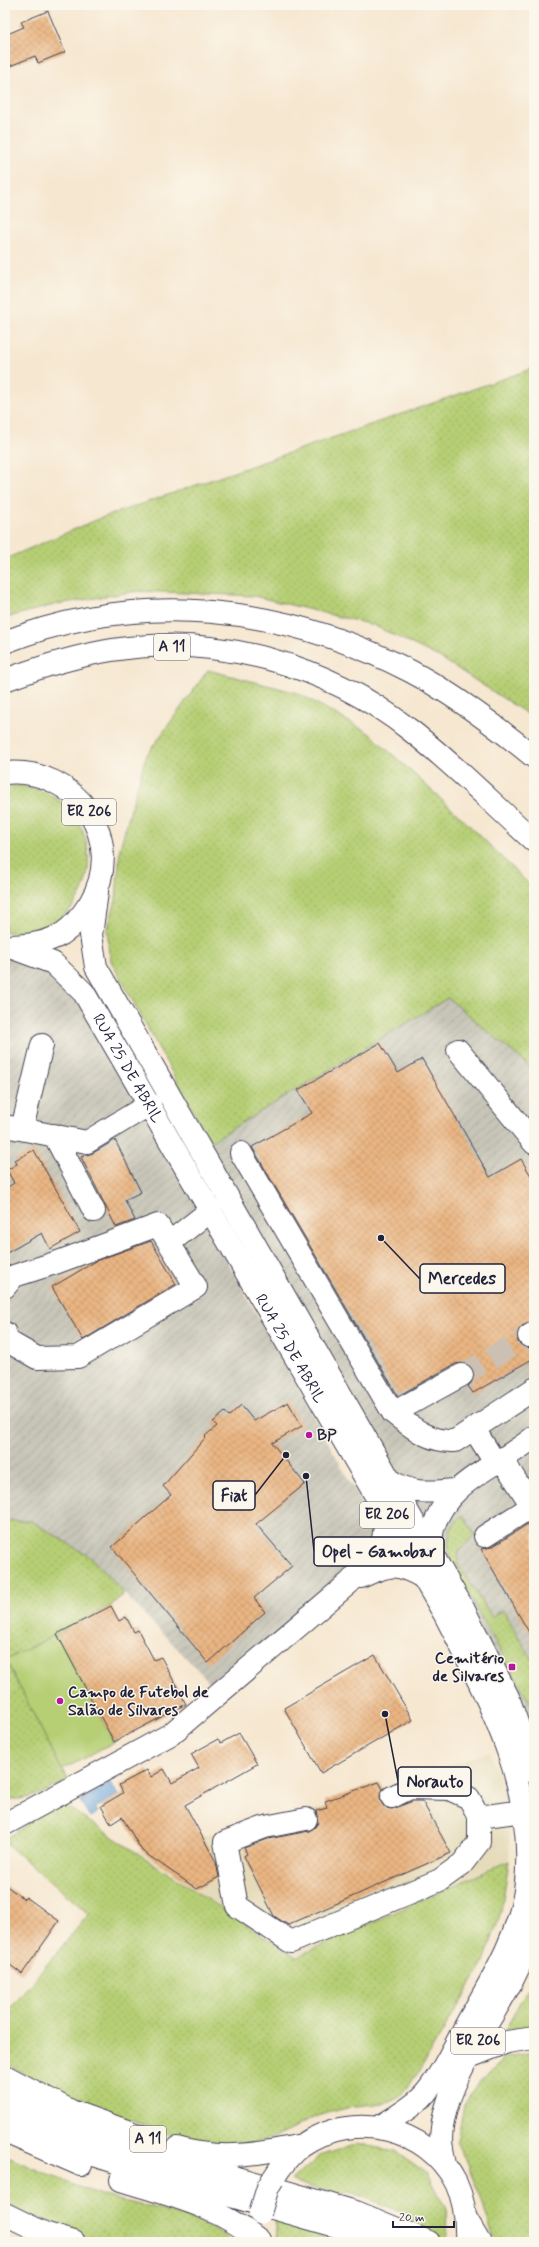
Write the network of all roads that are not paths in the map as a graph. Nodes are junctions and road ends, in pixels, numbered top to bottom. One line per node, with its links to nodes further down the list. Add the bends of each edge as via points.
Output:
1 (5, 642): 3 (main road, via 67,621 118,612 162,610 259,617 322,633 358,646 411,672 483,719)
2 (5, 680): 5 (main road, A 11, via 72,658 114,650 158,647 207,647 296,667 338,684 410,729)
3 (534, 757)
4 (10, 768): 6 (main road, ER 206, via 47,777 71,791 90,812 100,837 103,865)
5 (534, 841)
6 (97, 892): 7 (main road, ER 206, via 83,915 62,933 37,944); 26 (main road, RUA 25 DE ABRIL / ER 206, via 91,935 96,967)
7 (7, 946): 10 (main road, RUA 25 DE ABRIL / ER 206, via 53,963 84,992)
8 (42, 1045): 11 (main road)
9 (458, 1050): 13 (main road)
10 (150, 1104): 12 (main road, via 87,1142); 15 (main road, RUA 25 DE ABRIL / ER 206)
11 (14, 1127): 12 (main road)
12 (54, 1135): 16 (main road)
13 (534, 1143)
14 (240, 1153): 22 (main road)
15 (210, 1210): 17 (main road); 29 (main road, RUA 25 DE ABRIL / ER 206)
16 (94, 1211)
17 (169, 1243): 18 (main road, via 158,1225 14,1276); 19 (main road, via 196,1287 78,1357 37,1358 9,1342)
18 (5, 1287)
19 (5, 1333)
20 (462, 1375): 22 (main road)
21 (534, 1389): 23 (main road)
22 (393, 1414): 23 (main road, via 423,1435 440,1441 455,1441)
23 (474, 1429): 25 (main road)
24 (534, 1437): 25 (main road)
25 (499, 1462): 27 (main road); 28 (main road)
26 (390, 1481): 27 (main road, via 409,1491); 31 (main road, RUA 25 DE ABRIL / ER 206)
27 (455, 1490): 31 (main road, via 439,1512 433,1530)
28 (533, 1506): 30 (main road)
29 (387, 1514): 32 (main road, RUA 25 DE ABRIL / ER 206); 33 (main road, via 383,1539 376,1555)
30 (484, 1536)
31 (432, 1554): 34 (main road, RUA 25 DE ABRIL / ER 206, via 463,1608 508,1697)
32 (424, 1578): 33 (main road, via 407,1568 386,1566); 36 (main road, RUA 25 DE ABRIL / ER 206, via 491,1703 515,1771)
33 (349, 1583): 39 (main road, via 171,1734)
34 (534, 1771)
35 (392, 1797): 37 (main road, via 410,1788 449,1789 469,1798)
36 (524, 1811): 37 (main road); 46 (main road, RUA 25 DE ABRIL / ER 206, via 528,1848 525,1892 497,1969 452,2051 422,2097)
37 (479, 1817): 38 (main road, via 479,1842 462,1864 440,1880 291,1942 237,1906 225,1842 265,1827)
38 (306, 1819)
39 (5, 1824)
40 (534, 1922): 42 (main road, ER 206, via 514,1977)
41 (534, 2038): 42 (main road, via 508,2042)
42 (469, 2057): 49 (main road, ER 206, via 445,2112 441,2140)
43 (5, 2076): 48 (main road, A 11, via 71,2111 182,2149 224,2156 258,2154)
44 (5, 2095): 56 (main road, A 11, via 88,2135 356,2212)
45 (5, 2115): 55 (main road, A 11, via 82,2151 155,2175 353,2231)
46 (379, 2127): 48 (main road, via 352,2126 326,2133); 49 (main road, via 410,2138 427,2148)
47 (5, 2132): 52 (main road, via 52,2154 110,2176 214,2210)
48 (302, 2145): 52 (main road, bridge, via 282,2164 268,2187)
49 (445, 2166): 51 (main road, via 456,2183)
50 (5, 2214): 53 (main road)
51 (467, 2220): 57 (main road); 58 (main road)
52 (260, 2234)
53 (45, 2238): 54 (main road)
54 (74, 2242)
55 (380, 2242)
56 (429, 2242)
57 (466, 2242)
58 (480, 2242)

